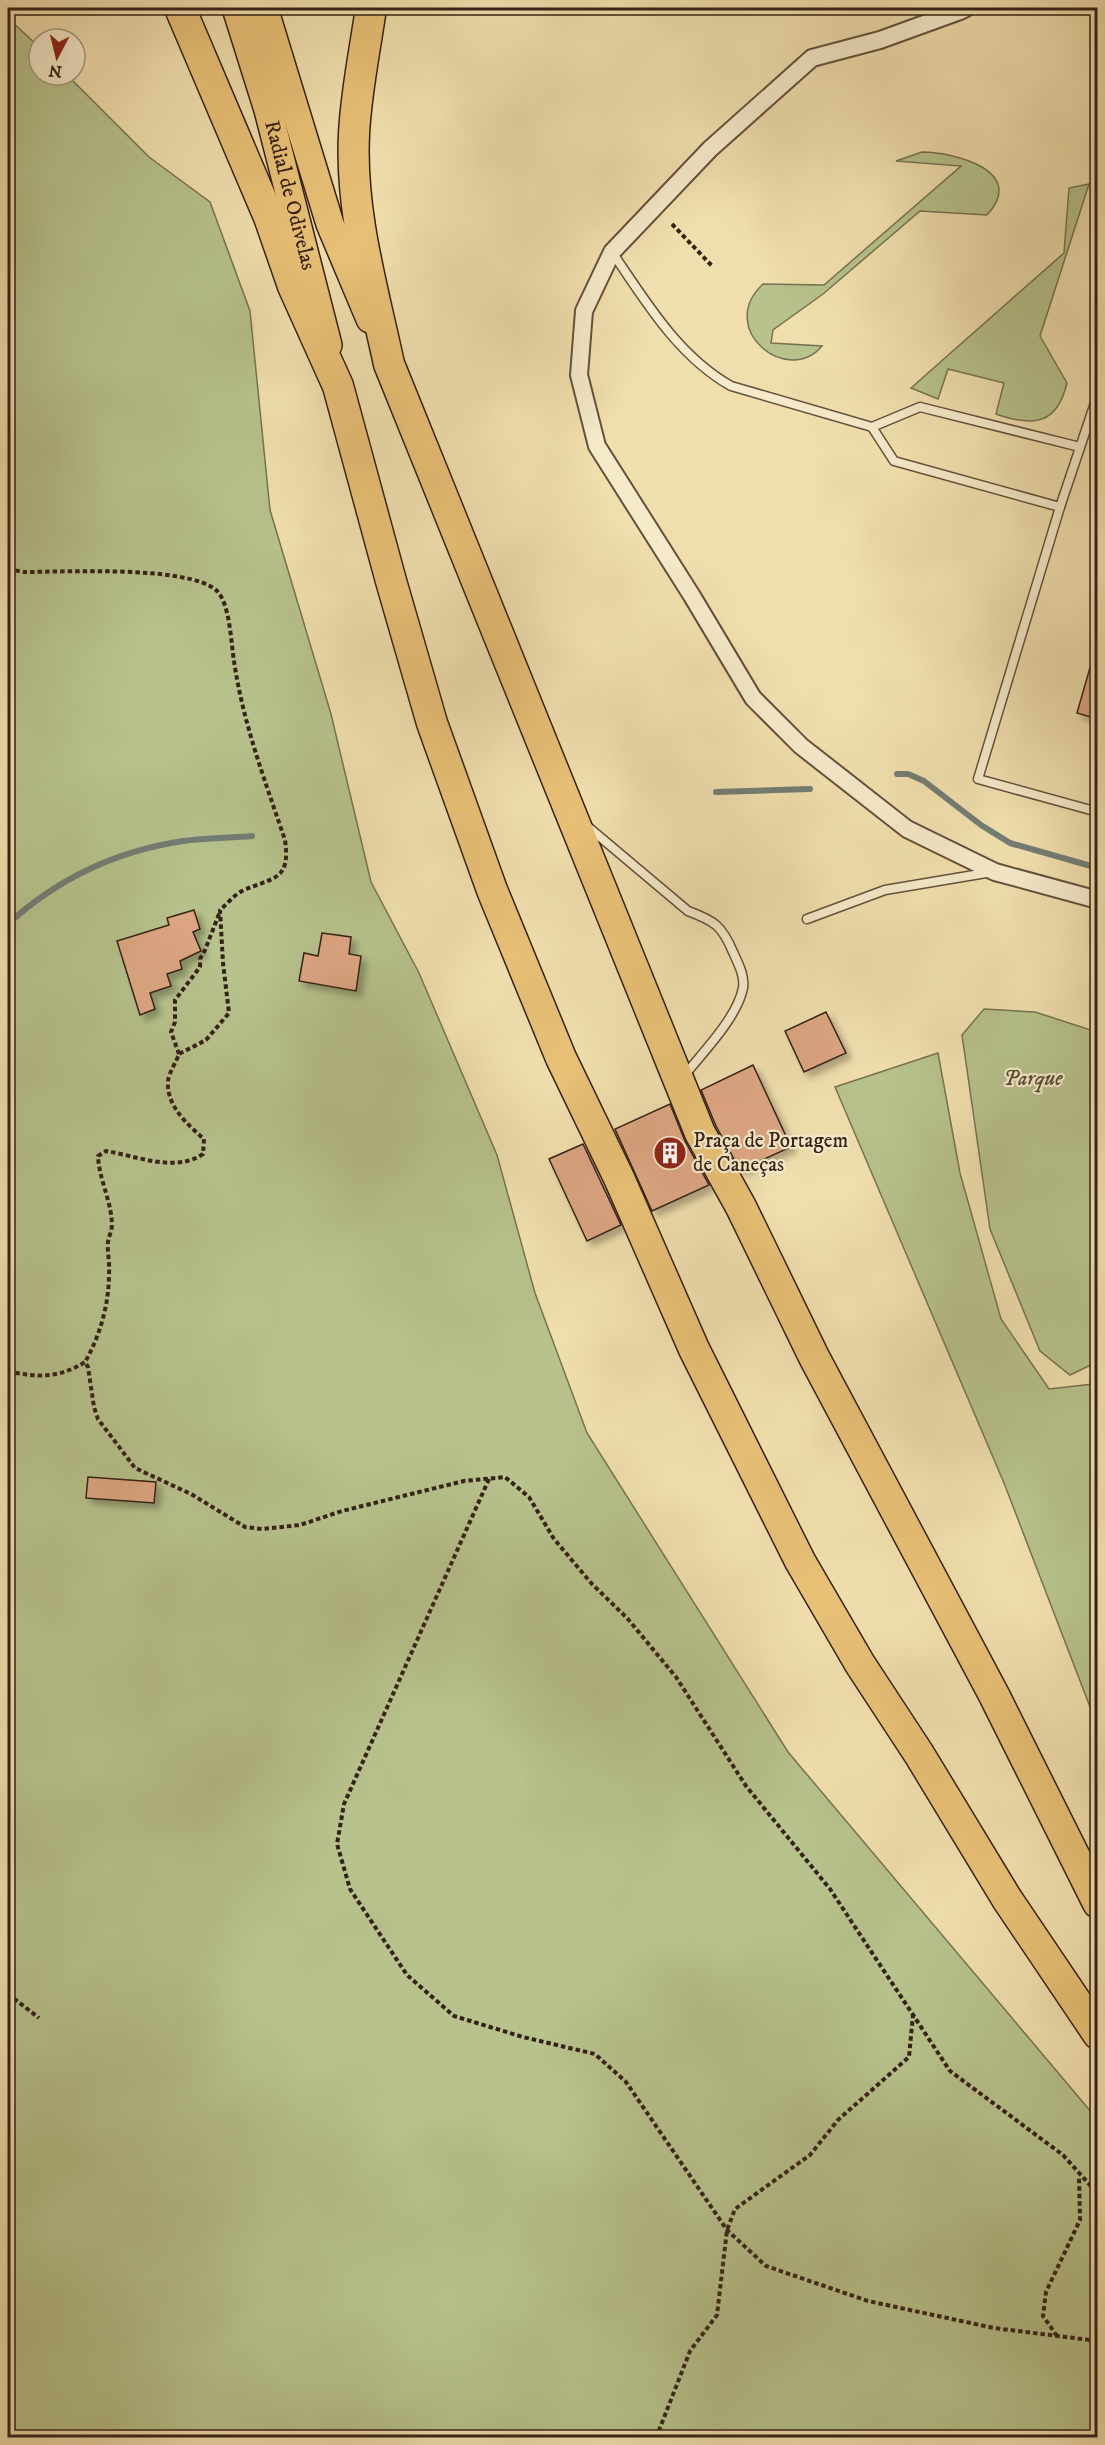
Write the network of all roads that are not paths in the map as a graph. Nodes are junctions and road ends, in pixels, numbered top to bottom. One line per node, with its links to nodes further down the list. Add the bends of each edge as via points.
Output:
1 (180, 8): 10 (highway)
2 (236, 8): 10 (highway, Radial de Odivelas, via 268,110)
3 (264, 8): 9 (highway, Radial de Odivelas, via 330,224)
4 (371, 8): 9 (highway, via 357,96 354,179 361,233)
5 (942, 8): 7 (street)
6 (966, 8): 7 (street)
7 (921, 26): 8 (street, via 812,58 710,149)
8 (612, 252): 12 (lane, via 665,329 711,375 731,386); 17 (street, via 584,311 579,375 597,446 753,698 801,746 907,829)
9 (389, 364): 15 (highway)
10 (338, 386): 22 (highway, via 411,656 496,901 557,1048 694,1349 776,1516 842,1633 1006,1899)
11 (1098, 394): 13 (lane)
12 (872, 427): 13 (lane, via 920,407); 14 (lane, via 894,461)
13 (1080, 447): 14 (lane)
14 (1060, 507): 16 (lane, via 978,779)
15 (570, 812): 20 (highway); 20 (lane, via 688,911 722,928 741,969 743,987 734,1012)
16 (1098, 812)
17 (995, 872): 18 (street); 19 (lane, via 885,890)
18 (1098, 900)
19 (807, 919)
20 (680, 1081): 21 (highway, via 700,1133 994,1695)
21 (1098, 1903)
22 (1098, 2034)

